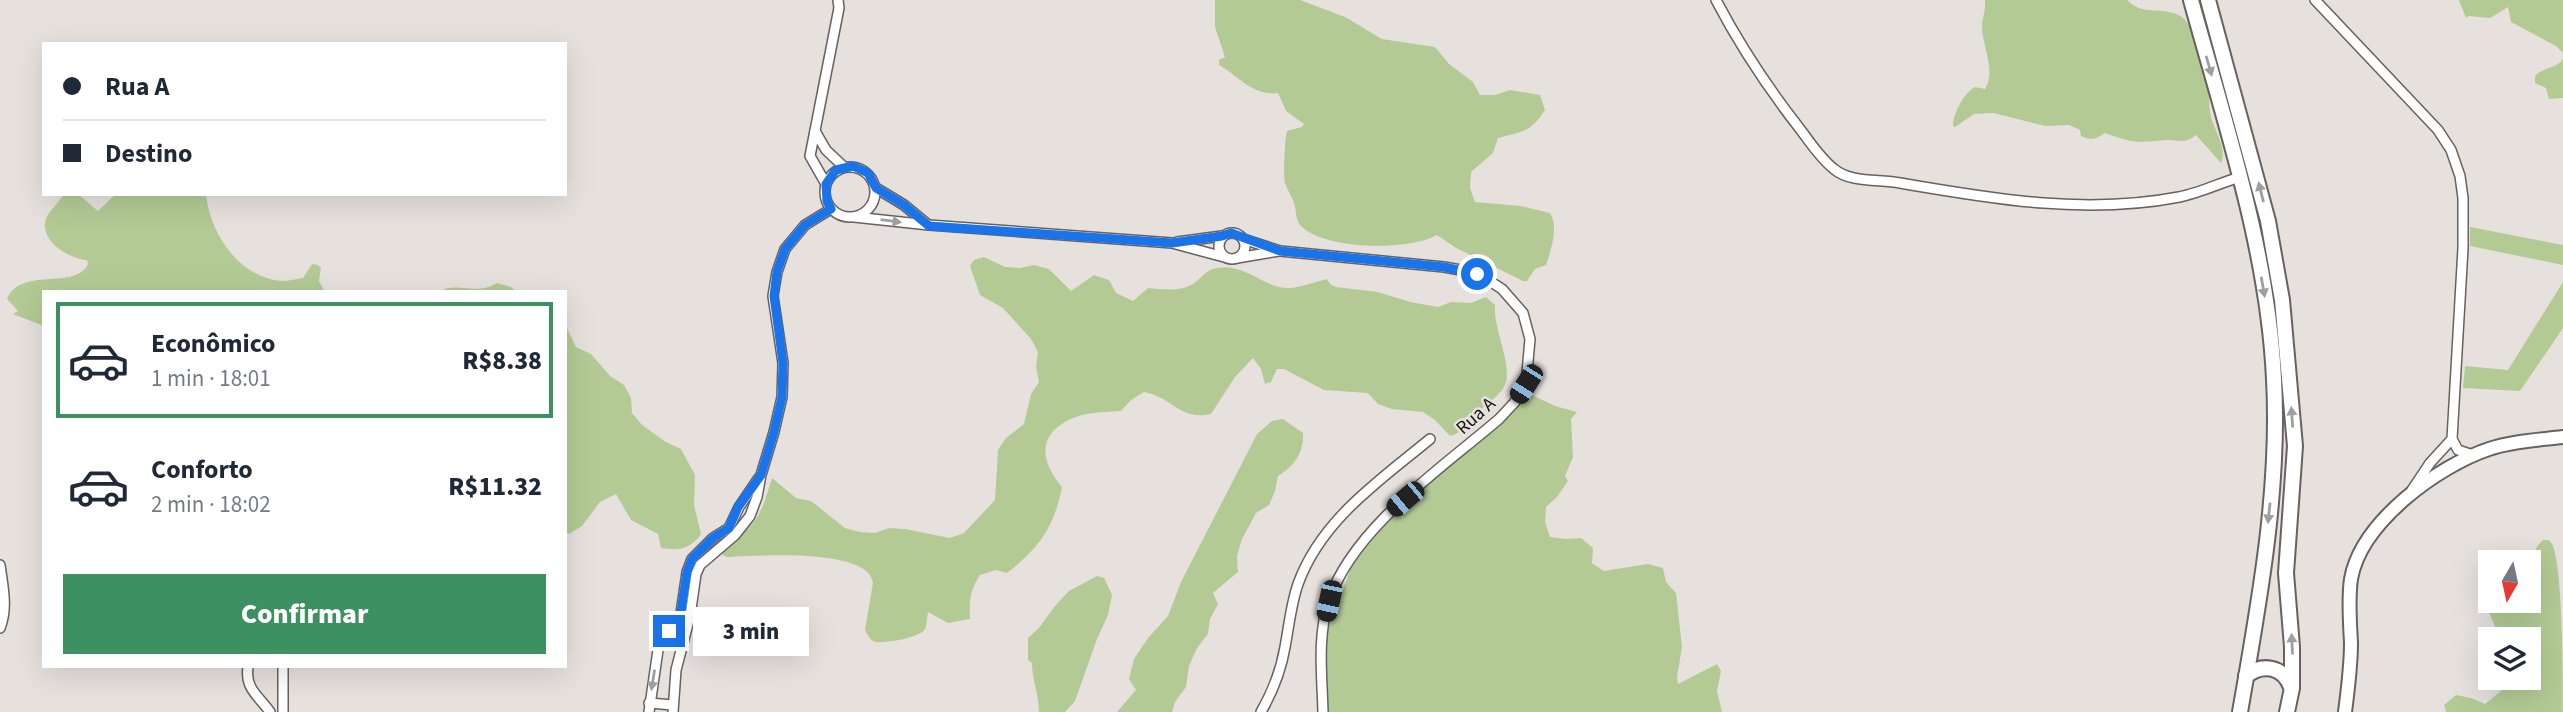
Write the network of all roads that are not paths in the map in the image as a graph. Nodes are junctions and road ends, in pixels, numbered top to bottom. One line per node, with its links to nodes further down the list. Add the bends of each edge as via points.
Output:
1 (838, 0): 6 (street)
2 (1716, 0): 8 (street, via 1777,100 1834,170 1847,177 2063,205 2181,197)
3 (2191, 0): 8 (main road, one-way to 8)
4 (2208, 0): 31 (main road, one-way to 4, via 2286,573 2295,446 2282,300 2268,220)
5 (2317, 1): 22 (street, via 2438,130 2460,176 2463,248)
6 (815, 131): 7 (street); 9 (street, via 810,156)
7 (844, 167): 9 (street); 10 (street, via 868,173)
8 (2239, 177): 30 (main road, one-way to 30, via 2265,296 2276,439)
9 (826, 184): 11 (street)
10 (876, 188): 12 (street, via 873,203); 13 (street)
11 (831, 209): 12 (street); 24 (street, via 805,225 785,249 777,272 774,296 783,363 782,397)
12 (854, 217): 13 (street, Rua A, one-way to 13)
13 (929, 226): 16 (street, Rua A)
14 (1222, 236): 15 (street, Rua A, via 1231,233); 16 (street, Rua A); 18 (street, via 1218,245)
15 (1243, 239): 17 (street, Rua A); 19 (street, via 1245,248)
16 (1172, 243): 18 (street, Rua A)
17 (1280, 251): 19 (street, Rua A); 37 (street, Rua A, via 1477,274 1502,289 1522,313 1531,339 1526,384 1514,403 1386,516 1347,562 1329,601 1322,637)
18 (1224, 257): 19 (street, Rua A)
19 (1237, 258)
20 (2563, 437): 23 (street, via 2520,442)
21 (1430, 439): 36 (street, via 1343,512 1311,555 1292,605 1280,671)
22 (2452, 439): 23 (street, via 2458,450); 25 (street)
23 (2473, 455): 25 (street)
24 (761, 475): 32 (street, one-way to 32, via 729,528 692,559 681,612 658,650); 33 (street, via 750,516 735,536 700,565 676,670)
25 (2407, 498): 40 (street, via 2369,537 2352,577)
26 (0, 565): 27 (street, via 4,599)
27 (0, 628)
28 (248, 668): 34 (street, via 250,688)
29 (283, 668): 35 (street)
30 (2246, 676): 31 (main road, via 2269,667 2283,674); 38 (main road)
31 (2292, 688): 39 (main road)
32 (649, 708): 33 (street)
33 (673, 708)
34 (270, 712)
35 (283, 712)
36 (1261, 712)
37 (1323, 712)
38 (2240, 712)
39 (2287, 712)
40 (2345, 712)

